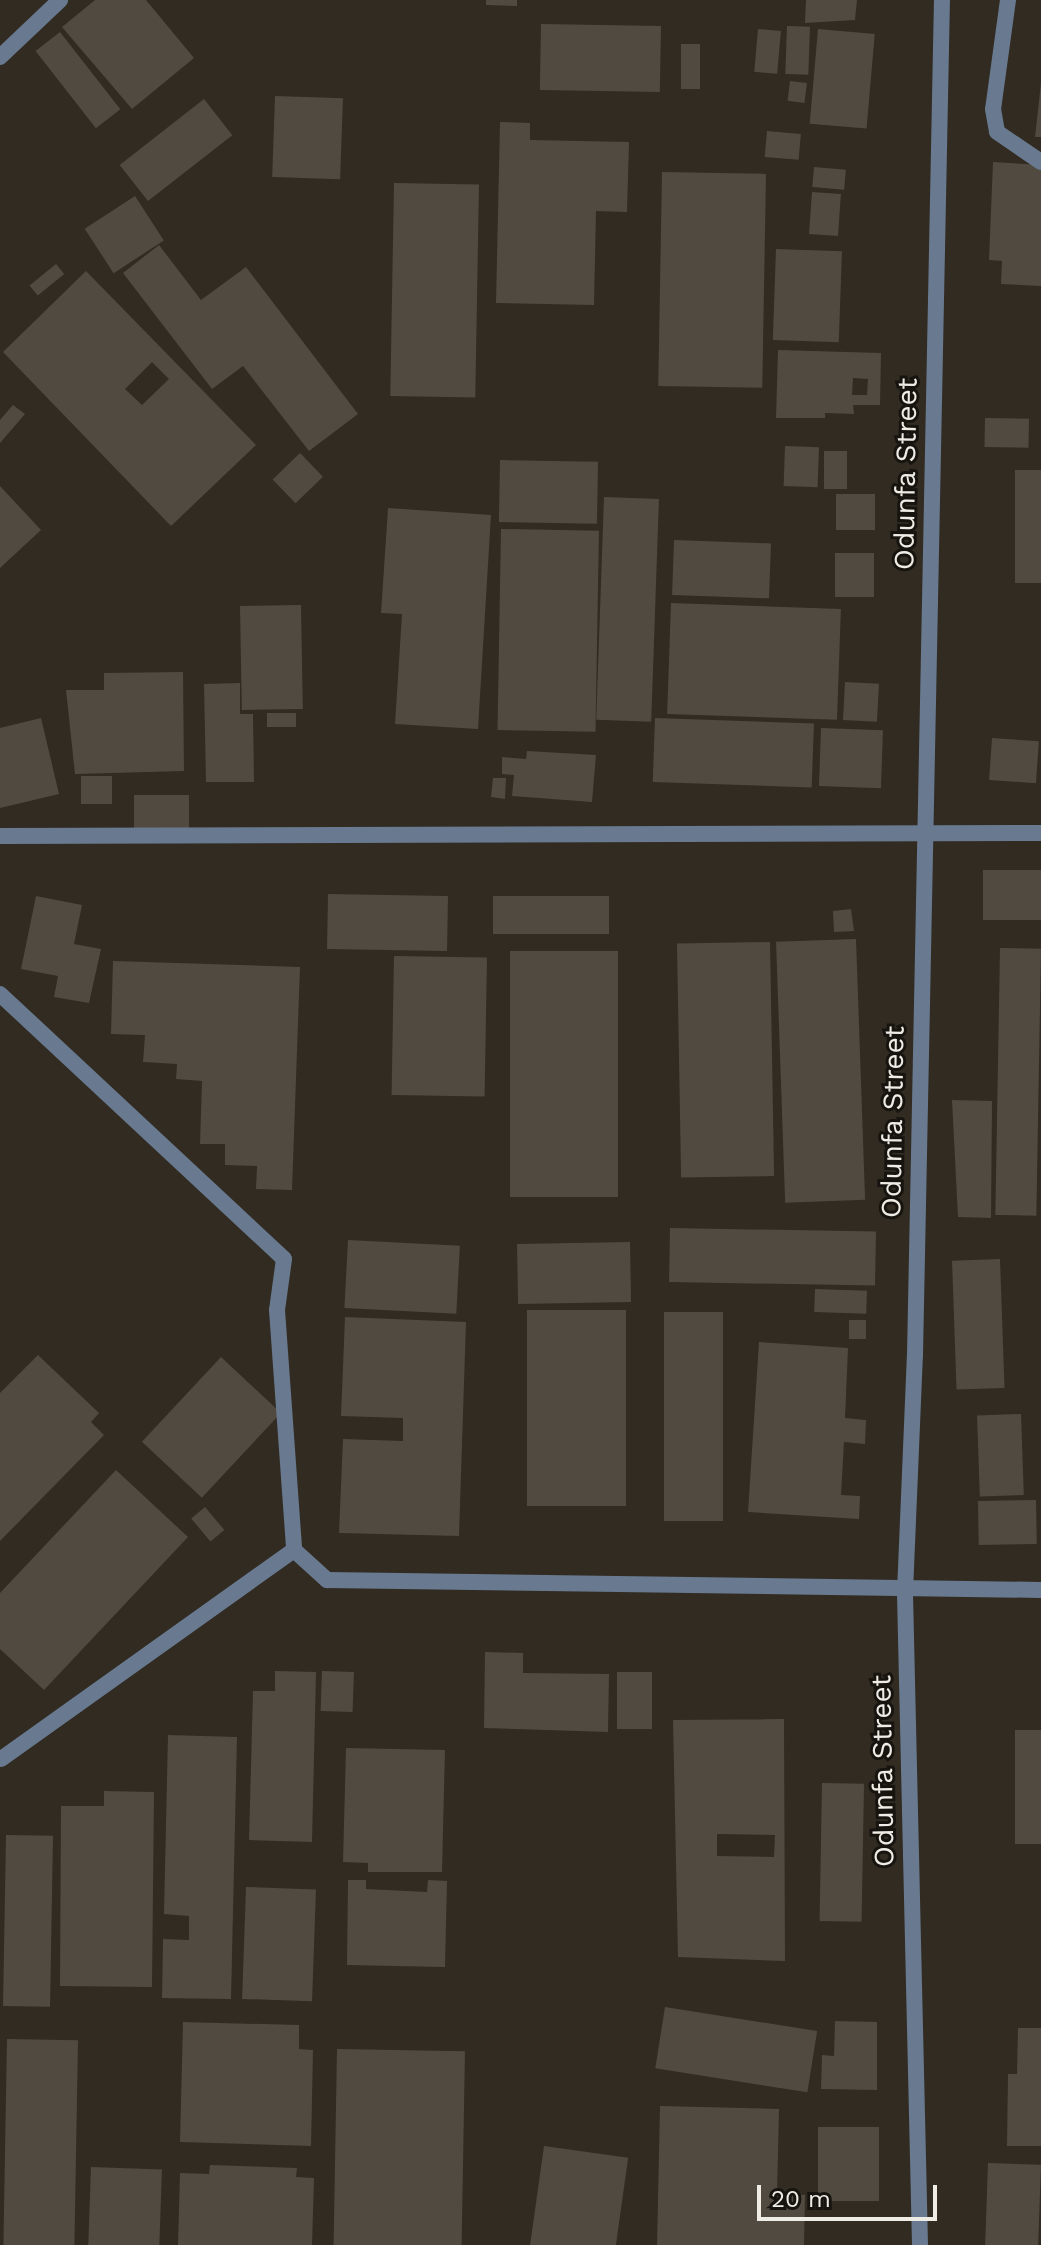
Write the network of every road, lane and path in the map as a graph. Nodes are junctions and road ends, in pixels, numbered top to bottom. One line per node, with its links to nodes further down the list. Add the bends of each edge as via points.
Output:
1 (60, 0): 4 (street)
2 (942, 0): 8 (street, Odunfa Street)
3 (1008, 0): 5 (street, via 993,109 997,132)
4 (0, 57)
5 (1041, 162)
6 (1041, 833): 8 (street)
7 (0, 836): 8 (street)
8 (924, 837): 12 (street, Odunfa Street)
9 (0, 994): 10 (street, via 284,1259 277,1310)
10 (294, 1550): 12 (street, via 327,1580 365,1583); 13 (street)
11 (1041, 1590): 12 (street)
12 (905, 1592): 14 (street, Odunfa Street)
13 (1, 1759)
14 (920, 2245)

